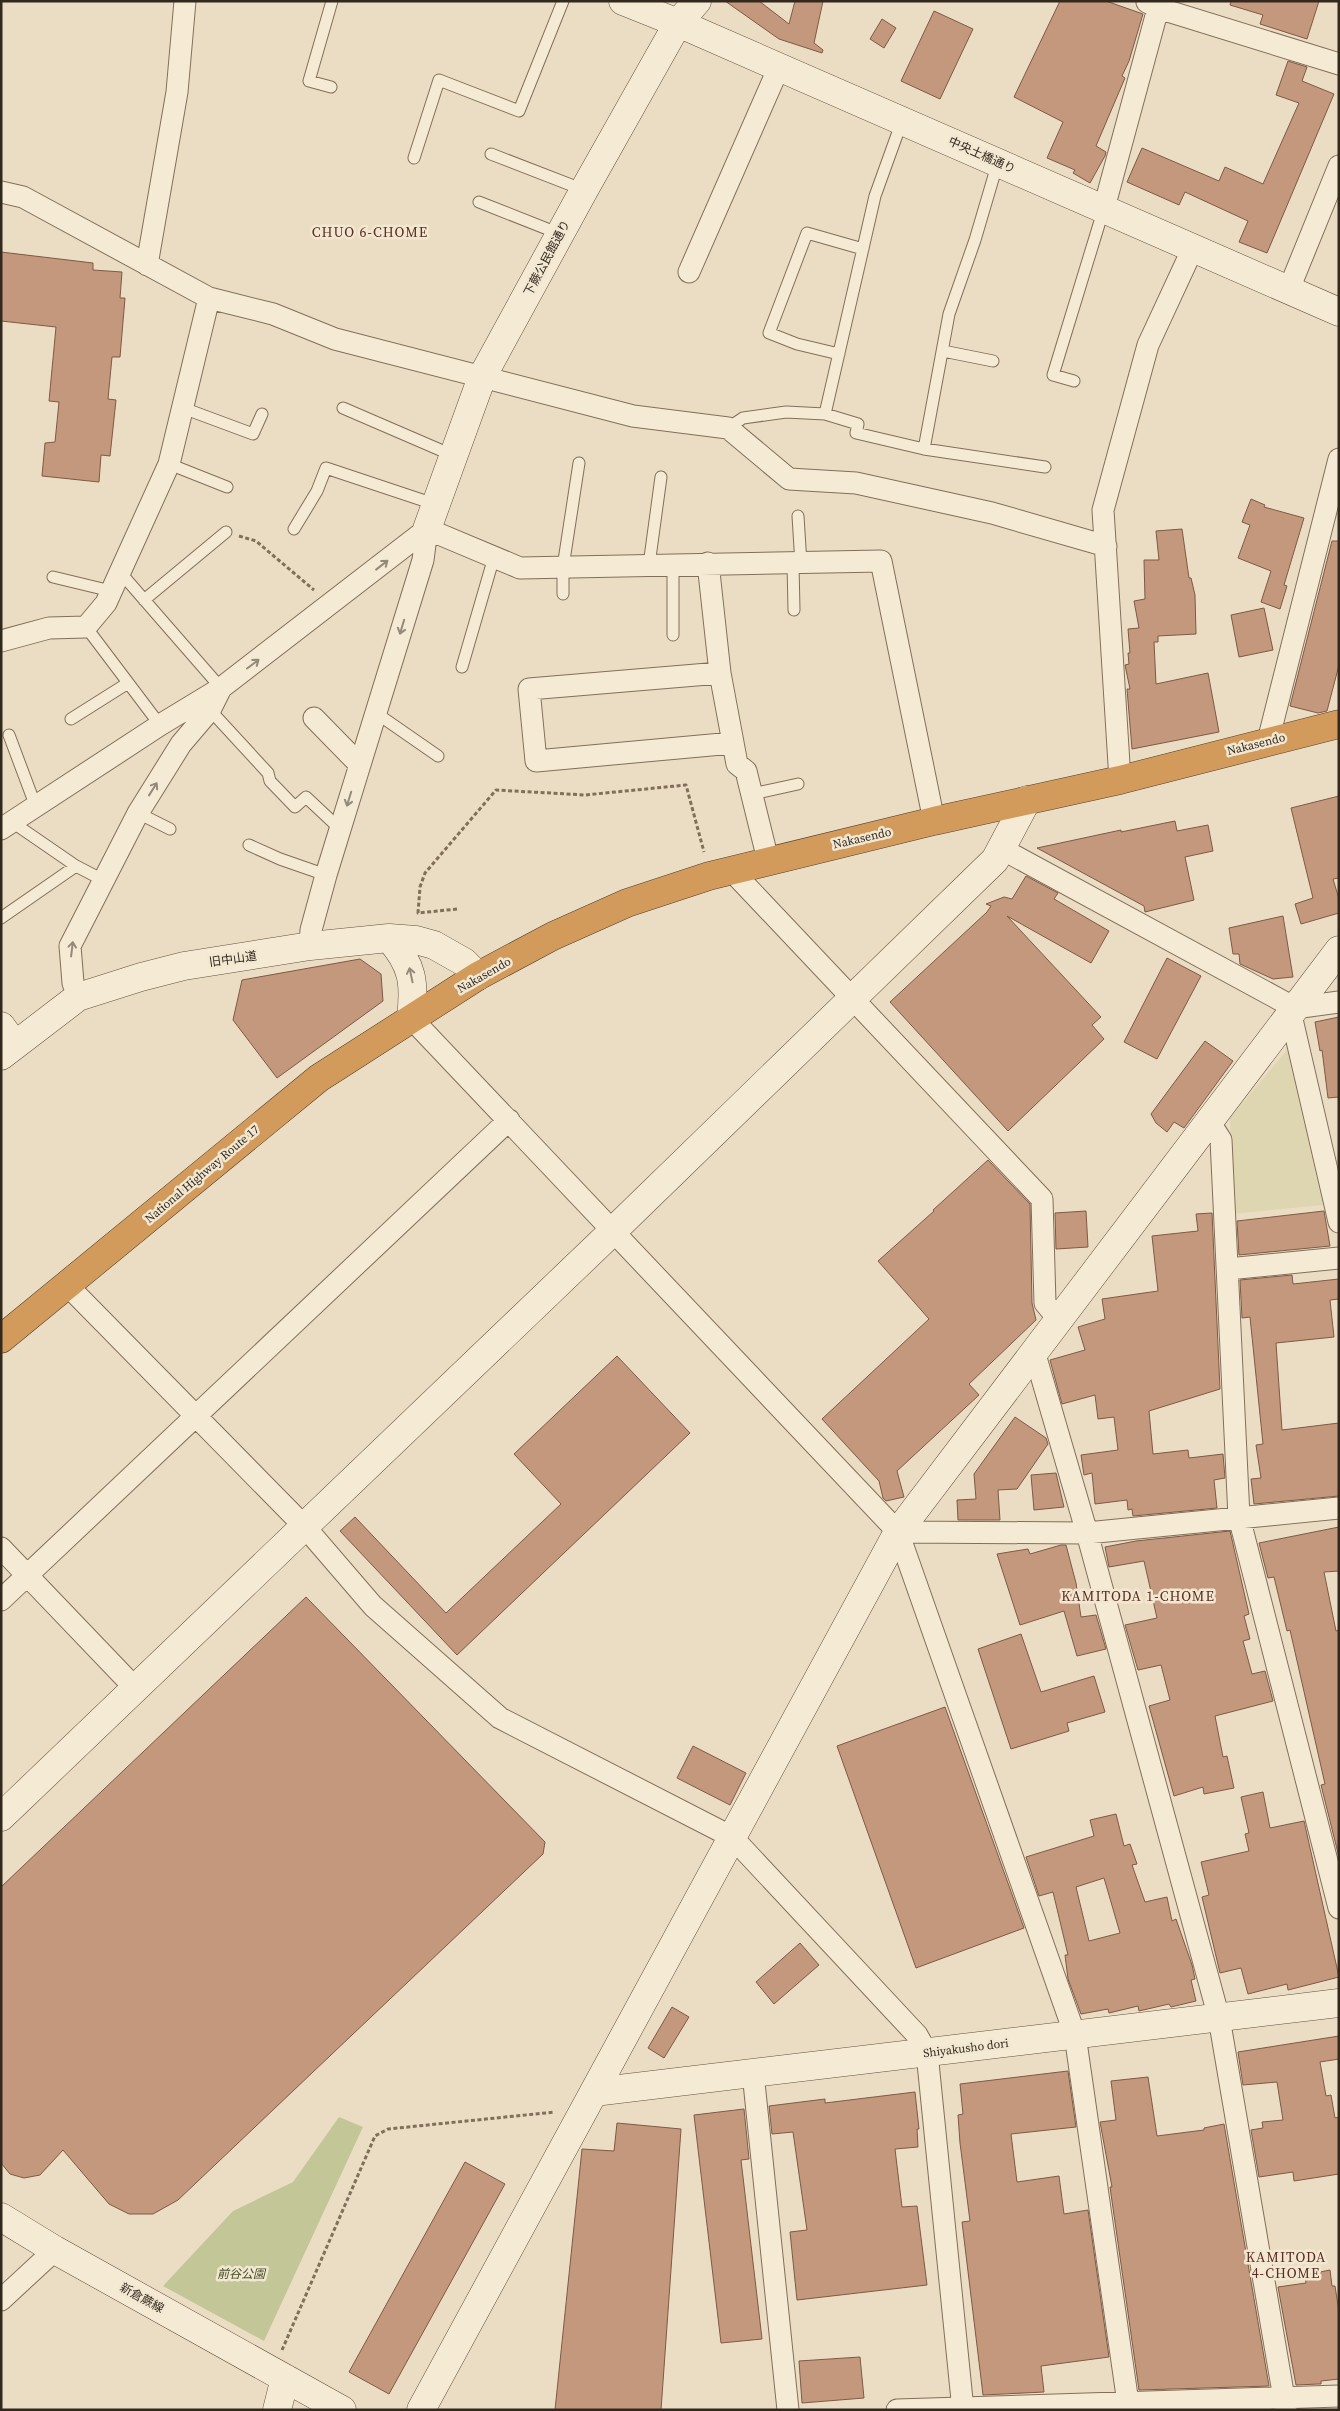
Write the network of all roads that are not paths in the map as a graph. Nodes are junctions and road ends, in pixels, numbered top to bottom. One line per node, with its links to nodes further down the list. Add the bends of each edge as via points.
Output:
1 (185, 1): 23 (street, via 177,92)
2 (332, 1): 10 (lane, via 309,81)
3 (564, 1): 13 (lane, via 519,110 439,80)
4 (623, 1): 7 (street, 中央土橋通り)
5 (697, 1): 7 (street, 下蕨公民館通り)
6 (1154, 4): 8 (street); 19 (street)
7 (678, 23): 9 (street, 中央土橋通り); 16 (street, 下蕨公民館通り)
8 (1339, 64)
9 (779, 66): 11 (street, 中央土橋通り); 24 (street)
10 (332, 87)
11 (902, 120): 14 (street, 中央土橋通り); 22 (lane, via 874,196)
12 (491, 154): 16 (lane)
13 (414, 158)
14 (998, 162): 19 (street, 中央土橋通り); 28 (lane, via 949,314)
15 (1339, 166): 25 (street)
16 (584, 190): 20 (street, 下蕨公民館通り)
17 (1, 192): 23 (street, via 23,197)
18 (479, 202): 20 (lane)
19 (1104, 208): 21 (street, 中央土橋通り); 32 (lane, via 1053,375)
20 (560, 234): 31 (street, 下蕨公民館通り)
21 (1193, 248): 25 (street, 中央土橋通り); 50 (street, via 1148,345 1103,510)
22 (863, 249): 29 (lane); 29 (lane, via 807,233 769,334)
23 (147, 265): 26 (street)
24 (689, 272)
25 (1289, 289): 27 (street, 中央土橋通り)
26 (209, 298): 31 (street, via 273,314 336,339); 33 (street)
27 (1339, 312)
28 (942, 351): 30 (lane); 38 (lane)
29 (839, 354): 36 (lane)
30 (993, 361)
31 (482, 377): 37 (street, via 633,416); 39 (street, 下蕨公民館通り)
32 (1074, 381)
33 (182, 408): 35 (lane, via 253,434); 42 (street)
34 (343, 408): 39 (lane)
35 (262, 414)
36 (825, 414): 37 (lane, via 786,412 744,418); 38 (lane, via 858,424 856,433)
37 (728, 428): 50 (street, via 788,478 856,483 992,513)
38 (924, 449): 43 (lane)
39 (452, 455): 47 (street, 下蕨公民館通り)
40 (1339, 459): 76 (street)
41 (579, 463): 56 (lane)
42 (169, 464): 45 (lane); 58 (street)
43 (1045, 467)
44 (661, 477): 55 (lane)
45 (227, 487)
46 (798, 516): 54 (lane)
47 (432, 517): 48 (lane, via 326,468 317,492); 51 (street); 68 (street, one-way to 47, via 332,605); 70 (street, one-way to 70, via 423,560)
48 (294, 529)
49 (226, 532): 60 (lane)
50 (1106, 546): 80 (street)
51 (494, 557): 56 (street, via 520,568); 65 (lane)
52 (708, 563): 53 (street); 54 (street); 66 (street)
53 (673, 564): 55 (street); 63 (lane)
54 (797, 564): 61 (lane); 86 (street, via 881,561)
55 (649, 565): 56 (street)
56 (563, 567): 59 (lane)
57 (53, 577): 58 (lane)
58 (116, 582): 60 (lane); 62 (street, via 106,603)
59 (563, 594)
60 (144, 600): 68 (lane)
61 (794, 610)
62 (86, 627): 64 (street, via 49,628); 67 (lane)
63 (673, 635)
64 (1, 641)
65 (462, 667)
66 (720, 672): 77 (street); 77 (street, via 529,689 536,761)
67 (128, 683): 72 (lane); 74 (lane)
68 (222, 688): 69 (street); 74 (street)
69 (210, 710): 85 (street, one-way to 69, via 181,744); 89 (lane, via 295,807 306,797)
70 (376, 713): 78 (lane); 79 (street)
71 (314, 718): 79 (street)
72 (71, 719)
73 (1339, 724): 76 (highway, Nakasendo)
74 (160, 725): 84 (street)
75 (9, 735): 84 (lane)
76 (1268, 741): 80 (highway, Nakasendo)
77 (733, 743): 82 (street, via 737,764 746,771)
78 (438, 756)
79 (360, 764): 89 (street, one-way to 89)
80 (1120, 780): 83 (highway, Nakasendo)
81 (798, 784): 82 (lane)
82 (752, 794): 92 (street)
83 (1027, 800): 86 (highway, Nakasendo); 91 (street)
84 (36, 806): 87 (street)
85 (138, 813): 88 (lane); 96 (street)
86 (934, 821): 92 (highway, Nakasendo)
87 (6, 825): 93 (lane)
88 (170, 829)
89 (340, 829): 95 (street)
90 (249, 845): 95 (lane)
91 (1002, 849): 103 (street, via 995,860); 105 (street)
92 (768, 860): 94 (highway, Nakasendo)
93 (76, 866): 96 (lane); 97 (lane)
94 (731, 870): 101 (highway, Nakasendo, via 627,903 553,936); 103 (street)
95 (326, 875): 99 (street, via 311,930)
96 (105, 881): 102 (street, one-way to 96, via 72,984 70,946)
97 (1, 918)
98 (389, 938): 99 (street, 旧中山道); 101 (street, 旧中山道, via 434,945 464,962); 106 (street, one-way to 98, via 414,996 408,964)
99 (310, 946): 102 (street, 旧中山道, via 184,966)
100 (1339, 950): 105 (street)
101 (478, 976): 106 (highway, Nakasendo)
102 (78, 997): 107 (street, 旧中山道)
103 (851, 998): 111 (street); 115 (street, via 1042,1199 1045,1303)
104 (1339, 1002): 105 (street)
105 (1293, 1011): 109 (street); 110 (street)
106 (411, 1018): 108 (street); 114 (highway, National Highway Route 17, via 319,1078)
107 (6, 1042)
108 (509, 1120): 111 (street); 118 (street)
109 (1208, 1122): 113 (street, via 1221,1140); 115 (street)
110 (1339, 1222)
111 (613, 1231): 121 (street); 122 (street)
112 (1339, 1258): 113 (street)
113 (1228, 1269): 120 (street)
114 (68, 1286): 116 (highway, National Highway Route 17); 118 (street)
115 (1059, 1320): 117 (street)
116 (1, 1339)
117 (1034, 1351): 122 (street); 123 (street)
118 (195, 1416): 121 (street); 125 (street)
119 (1339, 1508): 120 (street)
120 (1239, 1517): 123 (street); 130 (street)
121 (305, 1527): 127 (street); 129 (street, via 373,1606 500,1718)
122 (898, 1532): 123 (street); 129 (street); 133 (street)
123 (1087, 1533): 132 (street)
124 (1, 1548): 125 (street)
125 (28, 1575): 126 (street); 127 (street)
126 (1, 1600)
127 (135, 1688): 128 (street)
128 (1, 1818)
129 (732, 1837): 134 (street, via 917,2035); 136 (street)
130 (1339, 1908)
131 (1339, 2003): 132 (street, Shiyakusho dori)
132 (1219, 2018): 133 (street, Shiyakusho dori); 142 (street)
133 (1075, 2035): 134 (street, Shiyakusho dori); 143 (street)
134 (927, 2053): 135 (street, Shiyakusho dori); 144 (street)
135 (753, 2073): 136 (street, Shiyakusho dori); 148 (street)
136 (588, 2102): 147 (street)
137 (1, 2217): 138 (street, 新倉蕨線)
138 (55, 2250): 139 (street); 140 (street, 新倉蕨線)
139 (1, 2300)
140 (279, 2374): 145 (street); 146 (street, 新倉蕨線)
141 (1339, 2396): 142 (street)
142 (1285, 2404): 143 (street)
143 (1129, 2406): 144 (street)
144 (962, 2409): 149 (street)
145 (277, 2410)
146 (342, 2410)
147 (421, 2410)
148 (788, 2410)
149 (898, 2410)

